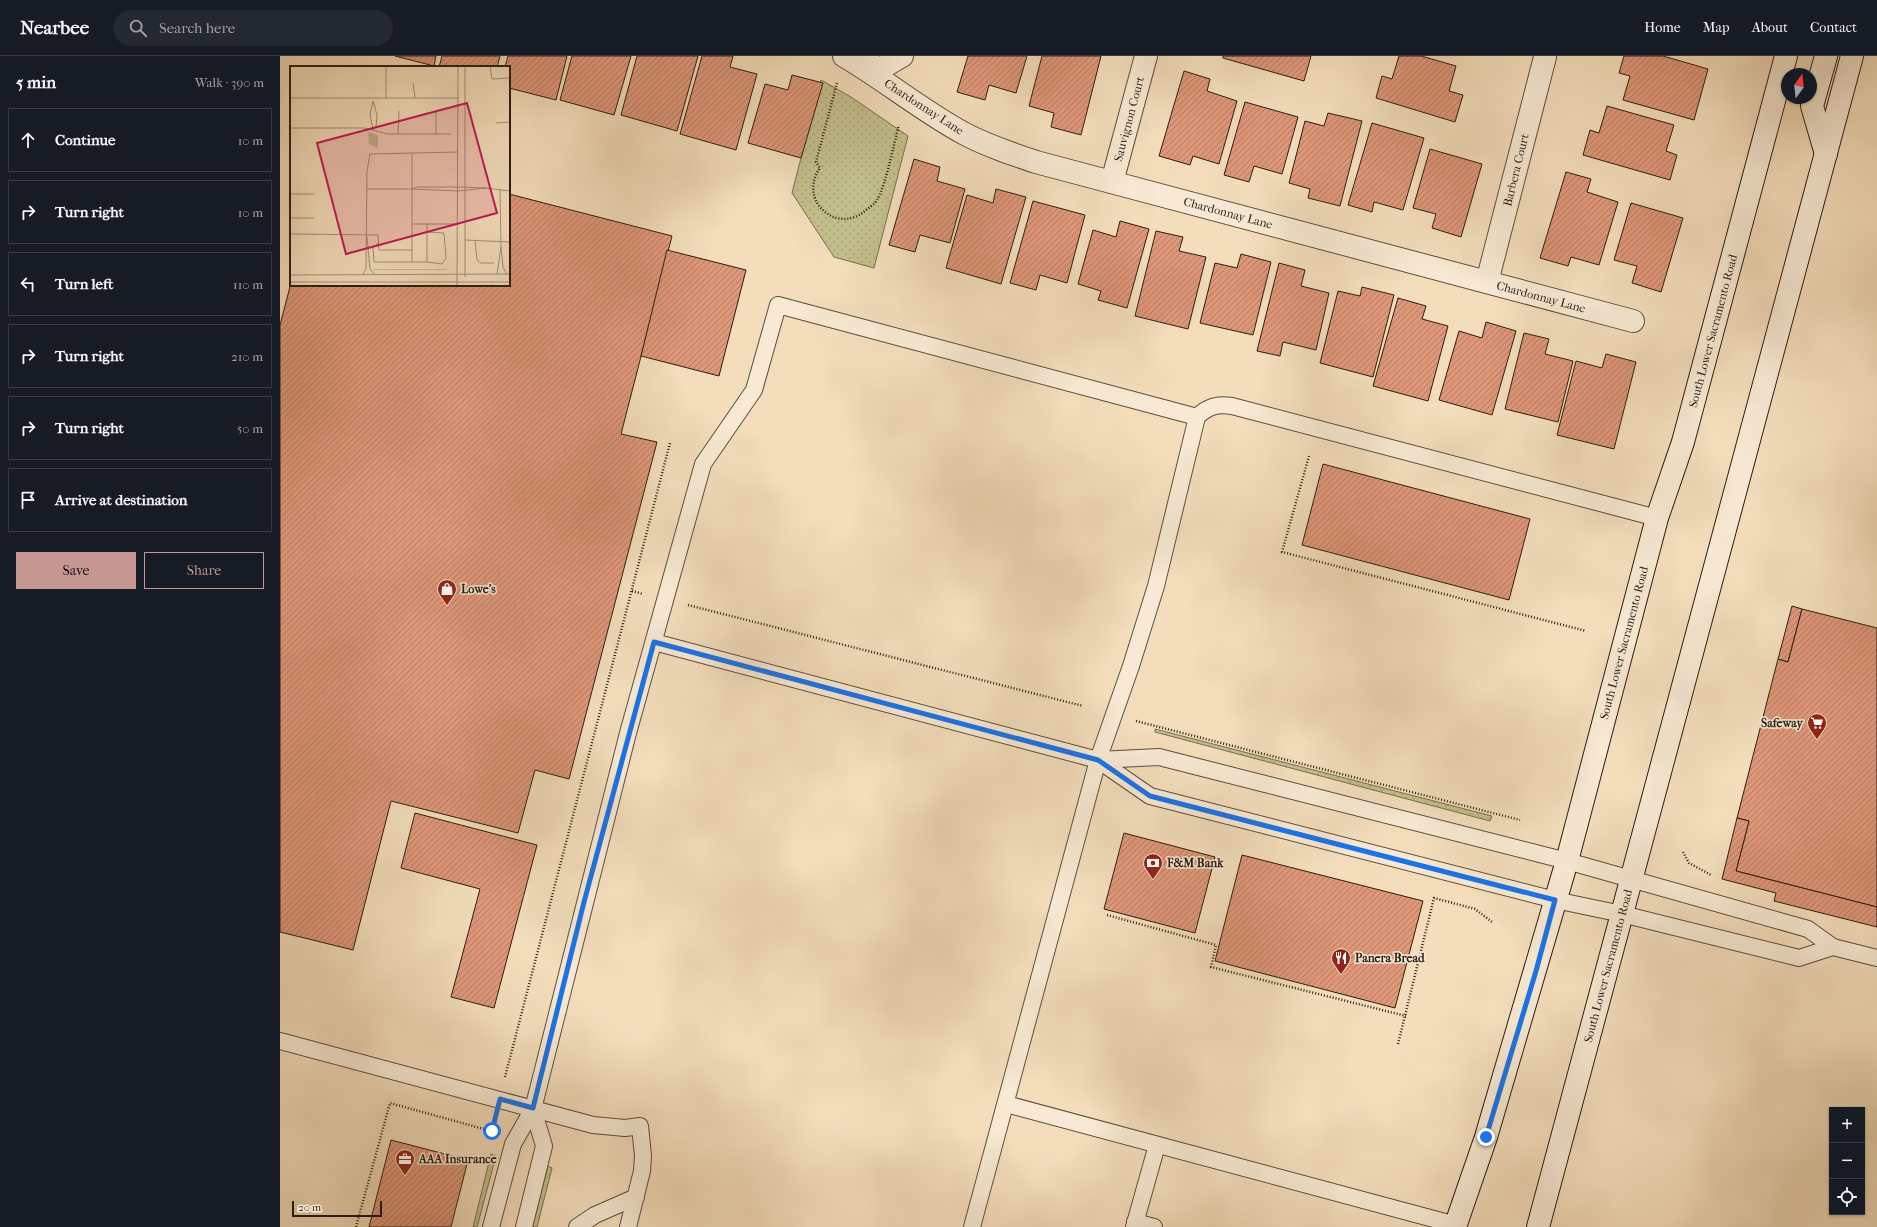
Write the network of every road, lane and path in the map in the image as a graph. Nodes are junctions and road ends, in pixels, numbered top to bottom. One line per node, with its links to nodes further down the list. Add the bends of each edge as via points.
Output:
1 (844, 56): 8 (main road, Chardonnay Lane)
2 (902, 56): 8 (main road)
3 (1146, 56): 12 (main road, Sauvignon Court)
4 (1786, 56): 18 (main road, South Lower Sacramento Road, via 1683,442)
5 (1826, 56): 11 (main road, via 1812,106)
6 (1852, 56): 11 (main road, South Lower Sacramento Road)
7 (1545, 57): 13 (main road, Barbera Court)
8 (871, 65): 12 (main road, Chardonnay Lane, via 964,134 1036,162)
9 (836, 83): 10 (path, via 816,162 820,168 814,176 813,191 819,207 832,217 844,220 861,215 877,201)
10 (899, 126)
11 (1826, 155): 28 (main road, South Lower Sacramento Road)
12 (1112, 182): 13 (main road, Chardonnay Lane)
13 (1487, 282): 14 (main road, Chardonnay Lane)
14 (1633, 321)
15 (1197, 417): 18 (lane, via 1213,406 1232,406); 20 (lane, via 778,305 754,390 703,464); 24 (lane, via 1156,586)
16 (670, 443): 19 (path)
17 (1309, 456): 21 (path, via 1282,552)
18 (1657, 518): 27 (main road, South Lower Sacramento Road)
19 (632, 591): 20 (path); 38 (path)
20 (665, 599): 22 (lane); 23 (path)
21 (1586, 631)
22 (654, 642): 25 (lane); 40 (lane, via 584,902)
23 (1083, 706)
24 (1114, 715): 25 (lane); 26 (path)
25 (1098, 760): 27 (lane, via 1159,758); 29 (lane, via 1150,796); 39 (lane)
26 (1520, 820)
27 (1568, 861): 28 (lane); 29 (main road, South Lower Sacramento Road)
28 (1632, 879): 30 (main road, South Lower Sacramento Road); 33 (lane, via 1808,929)
29 (1555, 900): 30 (lane); 46 (main road, South Lower Sacramento Road, via 1486,1137)
30 (1622, 914): 33 (lane, via 1799,958); 54 (main road, South Lower Sacramento Road)
31 (1107, 915): 35 (path, via 1216,945 1211,967)
32 (1492, 922): 35 (path, via 1475,908 1434,898)
33 (1833, 947): 34 (lane)
34 (1877, 958)
35 (1406, 1016): 37 (path)
36 (280, 1041): 38 (lane)
37 (1398, 1044)
38 (500, 1099): 40 (lane); 41 (path)
39 (1006, 1104): 43 (lane); 52 (lane)
40 (533, 1108): 44 (lane, via 608,1128 640,1126 643,1163); 48 (lane, via 513,1144); 49 (lane, via 544,1146)
41 (492, 1131): 42 (path); 47 (path, via 390,1104)
42 (490, 1138)
43 (1157, 1145): 45 (lane); 46 (lane)
44 (636, 1197): 50 (lane, via 595,1215); 51 (lane)
45 (1134, 1225): 53 (lane)
46 (1456, 1226)
47 (356, 1227)
48 (491, 1227)
49 (524, 1227)
50 (577, 1227)
51 (628, 1227)
52 (972, 1227)
53 (1154, 1227)
54 (1538, 1227)

